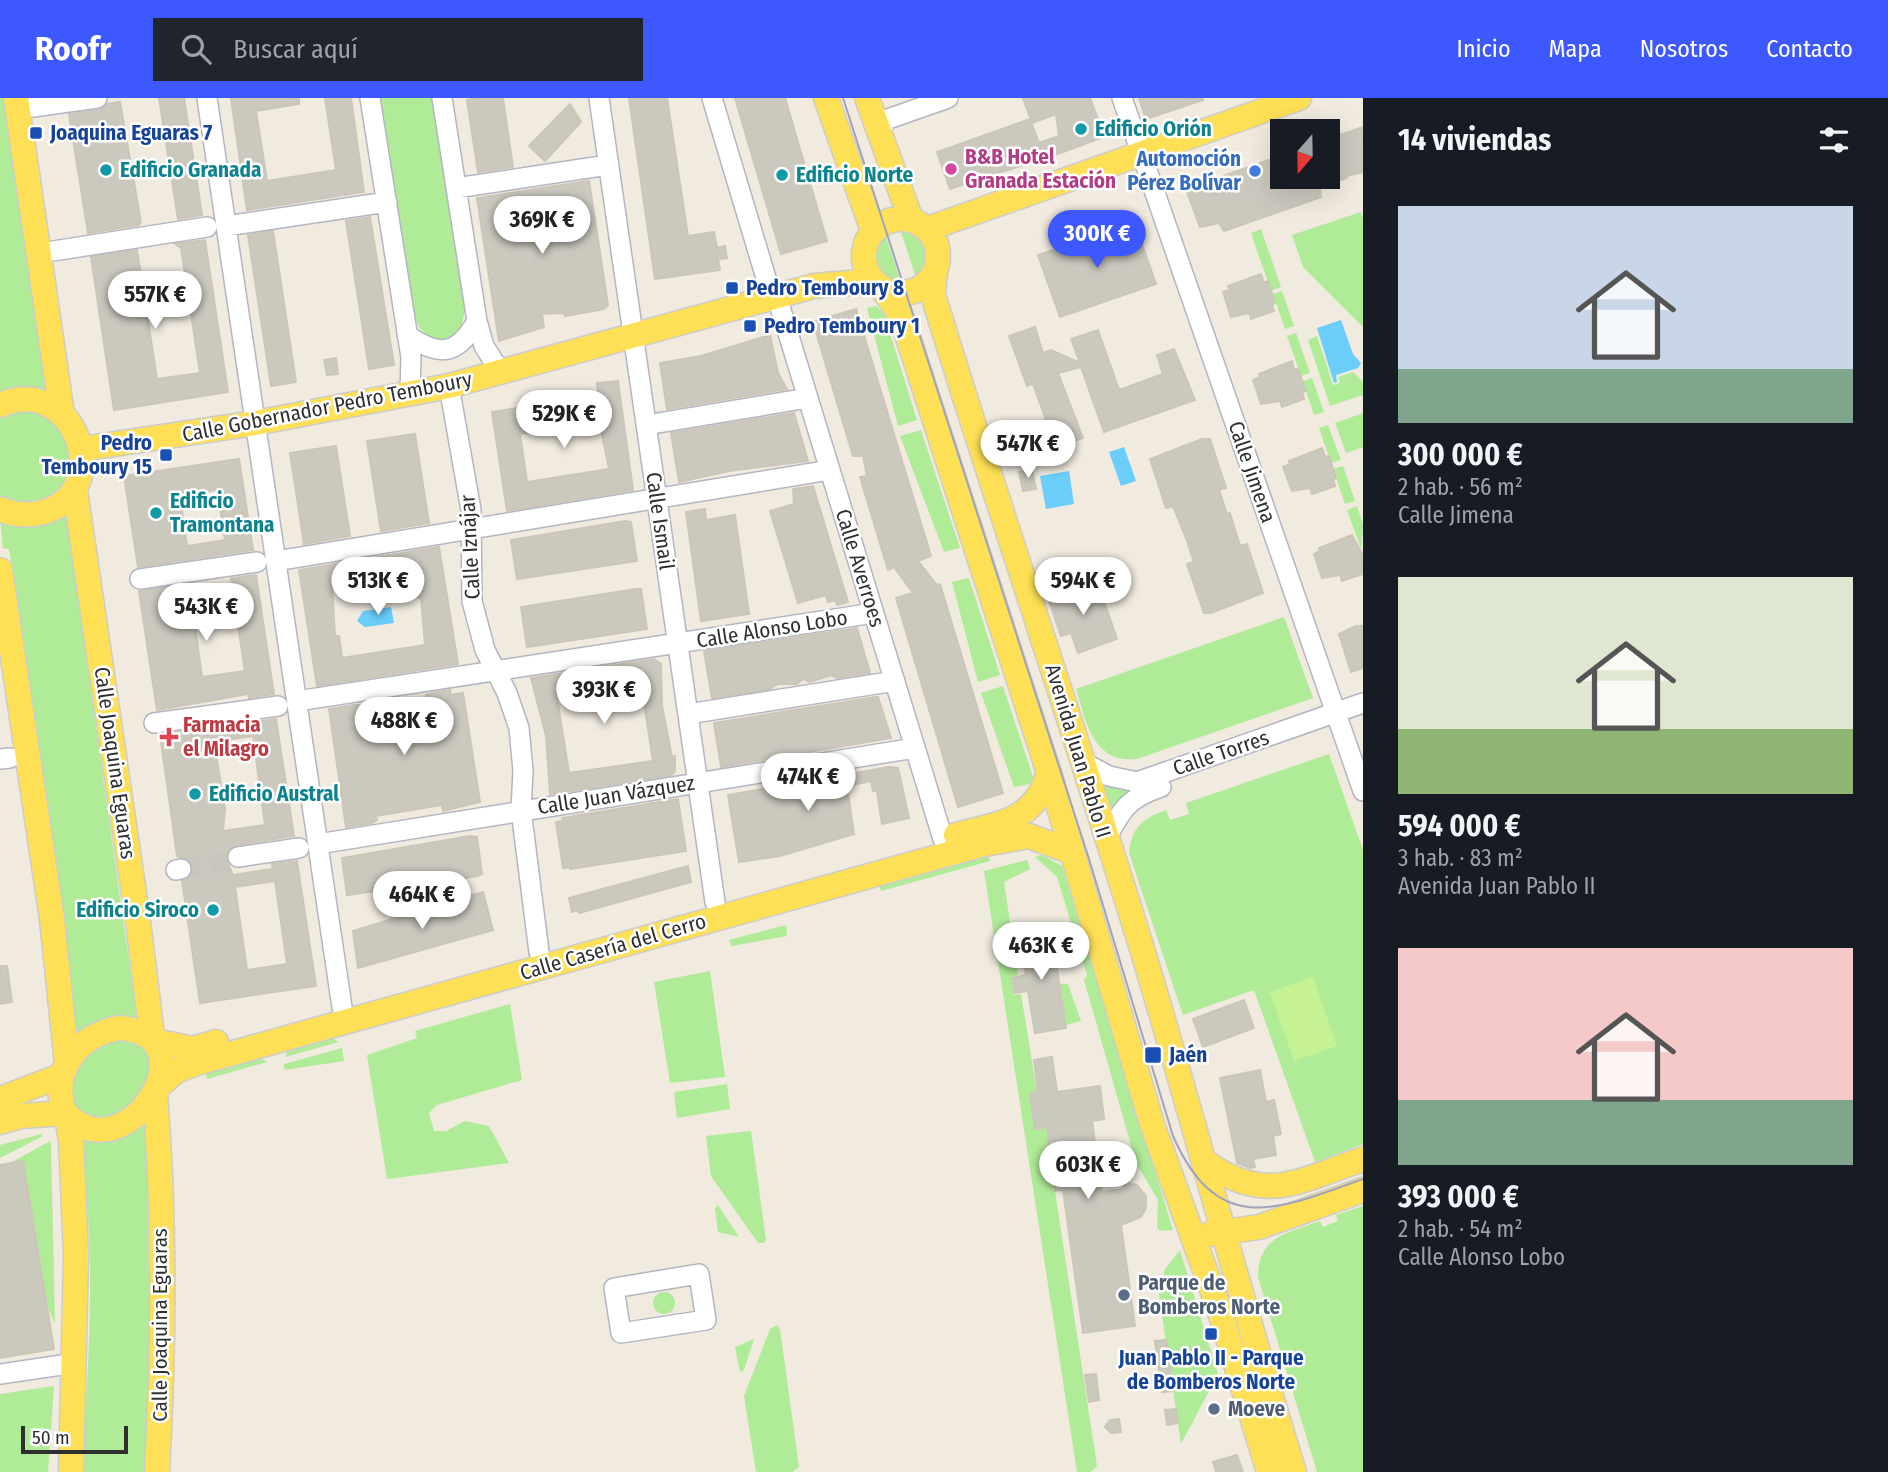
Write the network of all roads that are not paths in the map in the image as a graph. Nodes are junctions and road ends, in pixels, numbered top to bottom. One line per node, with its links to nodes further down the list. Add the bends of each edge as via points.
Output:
1 (97, 98): 12 (street)
2 (207, 98): 19 (street)
3 (370, 98): 17 (street)
4 (442, 98): 16 (street)
5 (598, 98): 15 (street, Calle Ismail)
6 (712, 98): 26 (street, Calle Averroes)
7 (826, 98): 20 (main road)
8 (867, 98): 13 (main road)
9 (948, 98): 13 (street, via 888,119)
10 (1122, 98): 14 (street, Calle Jimena)
11 (1299, 98): 14 (main road)
12 (24, 103): 35 (main road)
13 (879, 130): 18 (main road)
14 (1142, 152): 18 (main road); 55 (street, Calle Jimena)
15 (608, 165): 16 (street); 29 (street, Calle Ismail)
16 (456, 188): 27 (street)
17 (387, 202): 19 (street); 28 (street)
18 (918, 223): 20 (main road, via 885,222); 23 (main road, via 938,248)
19 (216, 227): 21 (street); 36 (street)
20 (873, 231): 22 (main road)
21 (53, 251)
22 (863, 254): 24 (main road); 25 (main road, Calle Gobernador Pedro Temboury)
23 (935, 272): 24 (main road, via 924,286 908,293); 58 (main road, Avenida Juan Pablo II, via 933,295)
24 (877, 285): 25 (main road, Calle Gobernador Pedro Temboury); 59 (main road, Avenida Juan Pablo II, via 900,314)
25 (814, 286): 26 (main road, Calle Gobernador Pedro Temboury)
26 (774, 297): 29 (main road, Calle Gobernador Pedro Temboury); 33 (street, Calle Averroes)
27 (477, 321): 28 (street, via 468,337 447,350 436,351); 30 (street, via 484,346)
28 (407, 335): 32 (street)
29 (633, 337): 30 (main road, Calle Gobernador Pedro Temboury); 37 (street, Calle Ismail)
30 (501, 373): 31 (main road, Calle Gobernador Pedro Temboury)
31 (449, 386): 32 (main road, Calle Gobernador Pedro Temboury); 43 (street, Calle Iznájar)
32 (410, 394): 36 (main road, Calle Gobernador Pedro Temboury)
33 (808, 398): 37 (street); 39 (street, Calle Averroes)
34 (0, 405): 35 (main road, via 33,400)
35 (62, 414): 38 (main road)
36 (255, 423): 38 (main road, Calle Gobernador Pedro Temboury); 44 (street)
37 (646, 425): 41 (street, Calle Ismail)
38 (82, 449): 40 (main road, Calle Joaquina Eguaras)
39 (830, 470): 41 (street); 47 (street, Calle Averroes)
40 (75, 490): 42 (main road, via 35,515); 71 (main road, Calle Joaquina Eguaras)
41 (656, 498): 43 (street); 48 (street, Calle Ismail)
42 (0, 509)
43 (472, 529): 44 (street); 49 (street, Calle Iznájar, via 472,601 477,628)
44 (266, 562): 46 (street); 51 (street)
45 (0, 570): 72 (main road, via 52,919)
46 (140, 579)
47 (874, 613): 48 (street, Calle Alonso Lobo); 50 (street, Calle Averroes)
48 (678, 644): 49 (street, Calle Alonso Lobo); 53 (street, Calle Ismail)
49 (496, 671): 51 (street, Calle Alonso Lobo); 62 (street, Calle Iznájar, via 519,727)
50 (895, 681): 53 (street); 57 (street, Calle Averroes)
51 (287, 704): 56 (street, Calle Alonso Lobo); 65 (street)
52 (1363, 704): 55 (street, Calle Torres)
53 (688, 714): 60 (street, Calle Ismail)
54 (1363, 717): 55 (street, Calle Torres)
55 (1338, 719): 58 (street, Calle Torres, via 1137,782 1109,776); 61 (street, Calle Jimena); 64 (street, Calle Torres, via 1138,795 1123,809)
56 (154, 723)
57 (915, 748): 60 (street, Calle Juan Vázquez); 63 (street, Calle Averroes)
58 (1081, 761): 64 (main road, Avenida Juan Pablo II)
59 (1049, 772): 63 (main road, Calle Casería del Cerro, via 1038,800 1020,817); 66 (main road, Avenida Juan Pablo II)
60 (698, 782): 62 (street, Calle Juan Vázquez); 68 (street, Calle Ismail)
61 (1363, 791)
62 (520, 810): 65 (street, Calle Juan Vázquez); 69 (street, Calle Iznájar)
63 (943, 839): 68 (main road, Calle Casería del Cerro)
64 (1106, 839): 78 (main road, Avenida Juan Pablo II)
65 (309, 846): 67 (street, Calle Juan Vázquez); 70 (street)
66 (1072, 852): 73 (main road, Calle Casería del Cerro, via 1029,836 984,844 197,1063 176,1071); 82 (main road, Avenida Juan Pablo II, via 1152,1124)
67 (233, 858)
68 (715, 902): 69 (main road, Calle Casería del Cerro)
69 (539, 951): 70 (main road, Calle Casería del Cerro)
70 (342, 1007): 71 (main road, Calle Casería del Cerro, via 193,1049)
71 (153, 1039): 72 (main road, via 134,1029 107,1031 89,1038); 73 (main road, via 161,1053)
72 (64, 1070): 74 (main road); 75 (main road, via 61,1101)
73 (157, 1089): 75 (main road, via 135,1117 115,1127 92,1127); 88 (main road, Calle Joaquina Eguaras, via 162,1373)
74 (0, 1099)
75 (66, 1114): 76 (main road); 85 (main road, via 76,1255)
76 (0, 1122)
77 (1363, 1159): 78 (main road, via 1276,1187 1242,1184)
78 (1207, 1163): 81 (main road, Avenida Juan Pablo II)
79 (1363, 1190): 80 (main road)
80 (1259, 1227): 81 (main road); 83 (main road)
81 (1224, 1232): 82 (main road); 83 (main road, Avenida Juan Pablo II)
82 (1192, 1238): 89 (main road, Avenida Juan Pablo II)
83 (1233, 1268): 90 (main road, Avenida Juan Pablo II)
84 (706, 1320): 84 (street, via 621,1332 614,1287 699,1275)
85 (75, 1363): 86 (street); 87 (main road)
86 (0, 1374)
87 (71, 1472)
88 (157, 1472)
89 (1269, 1472)
90 (1294, 1472)

